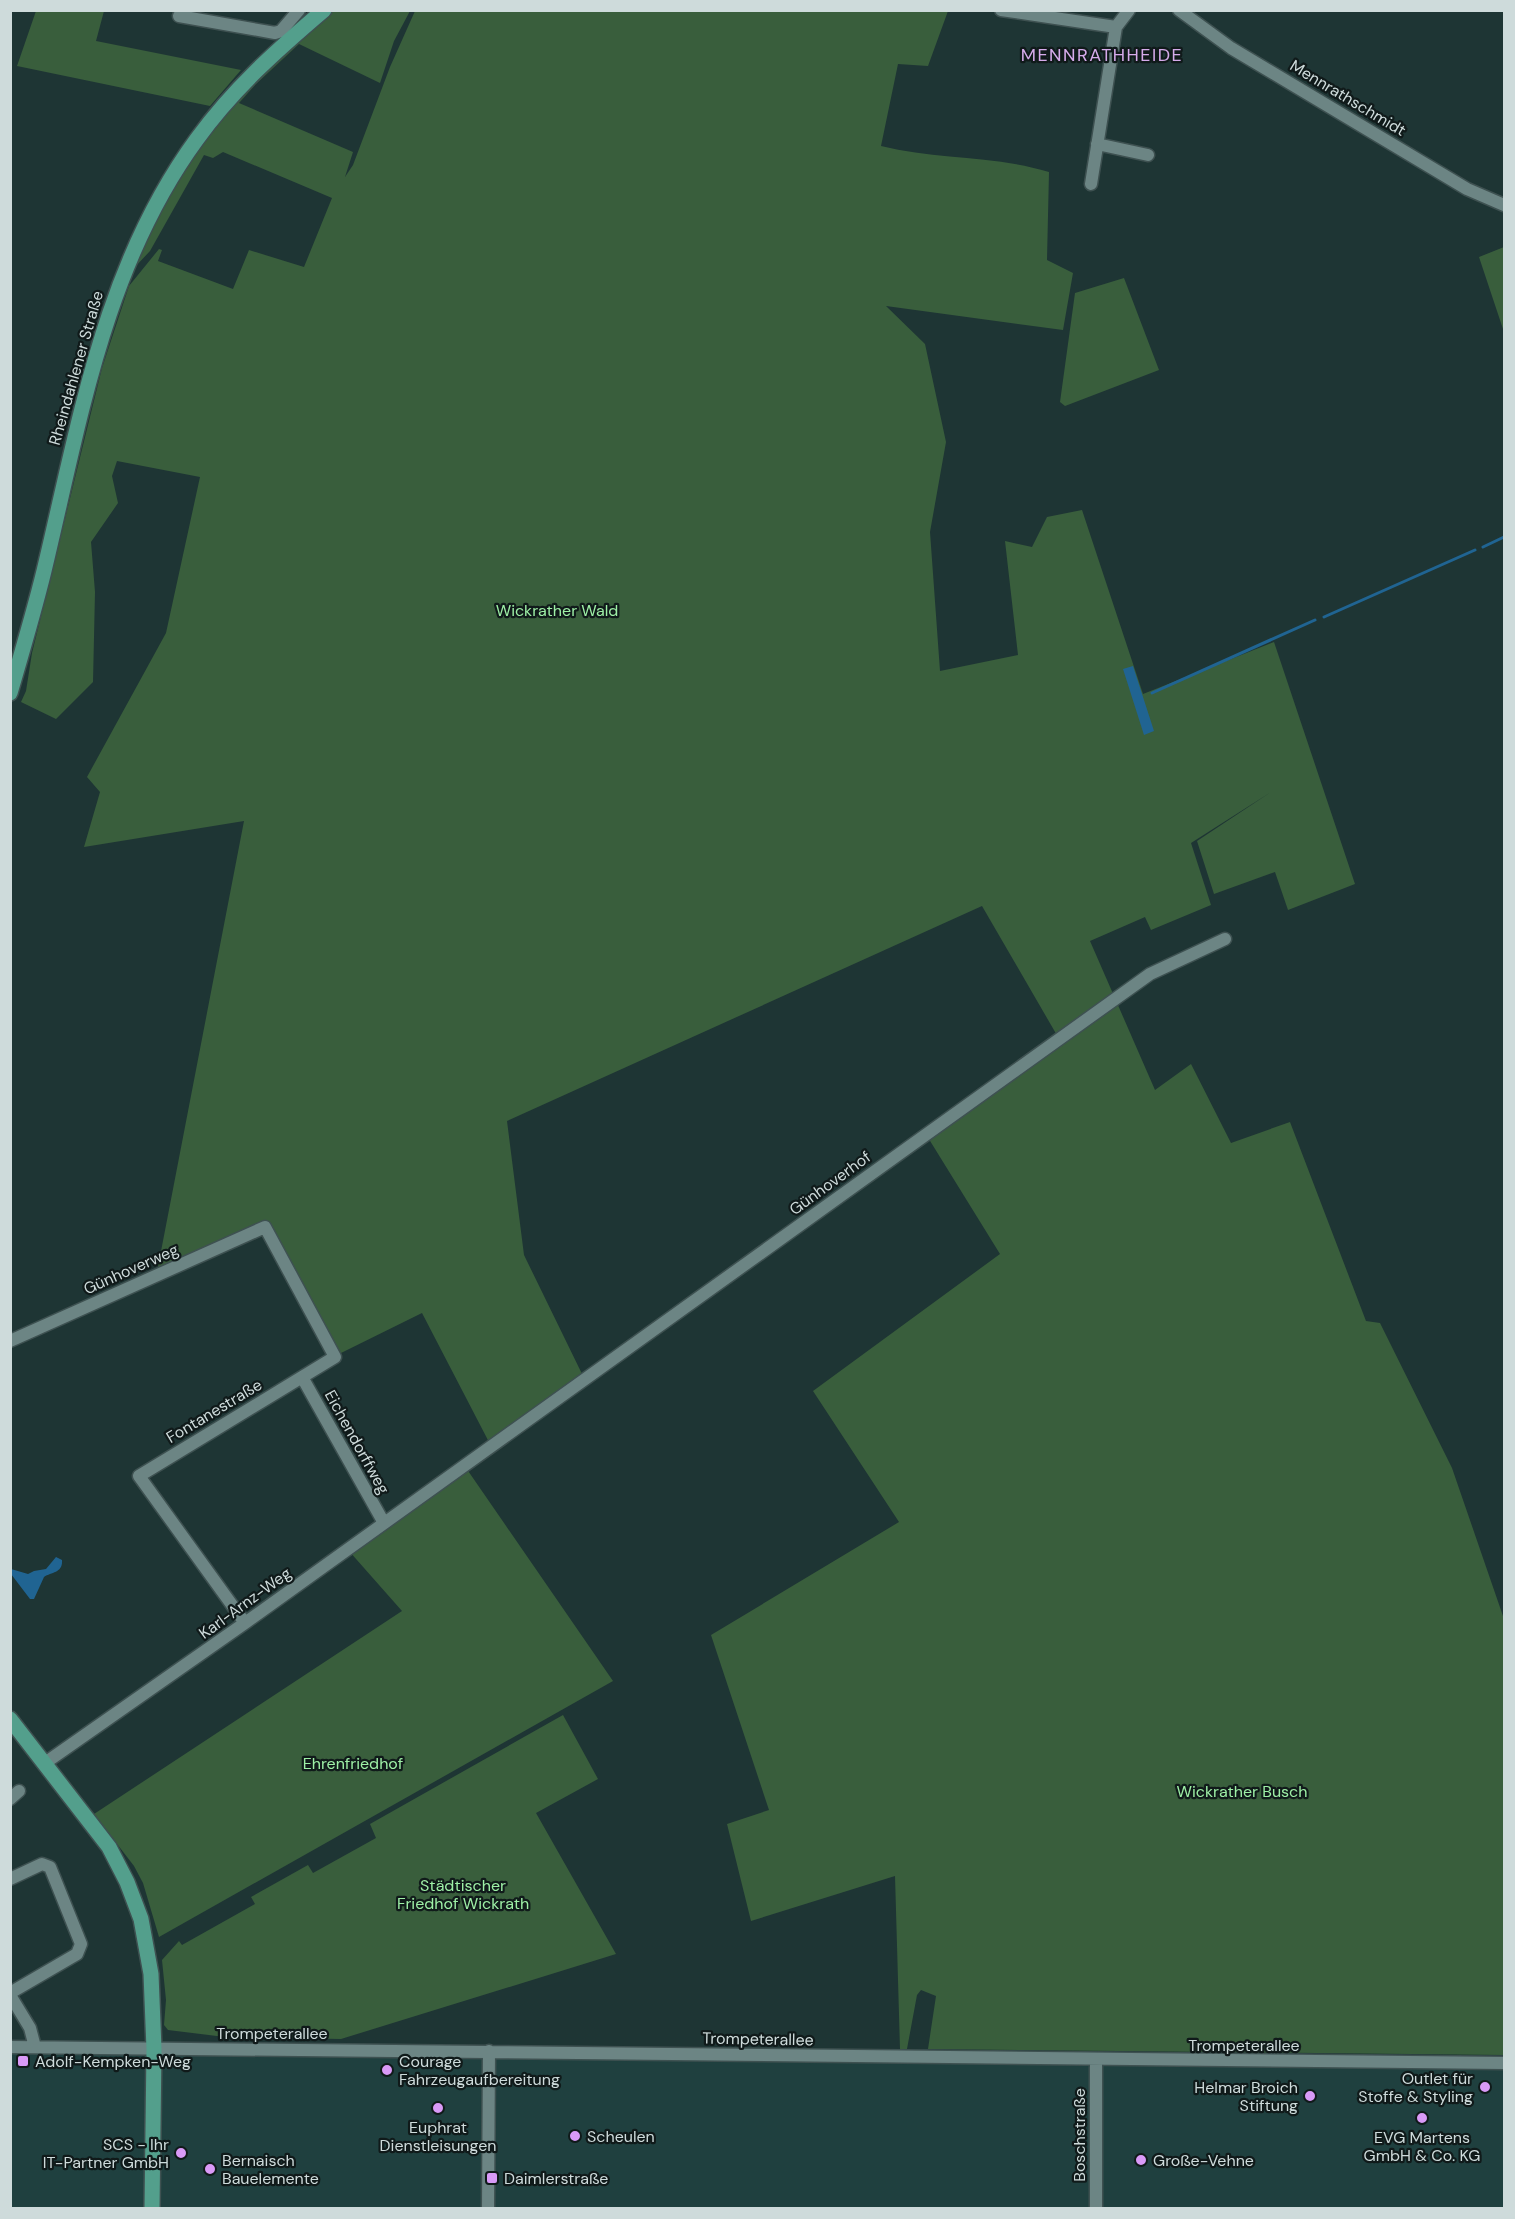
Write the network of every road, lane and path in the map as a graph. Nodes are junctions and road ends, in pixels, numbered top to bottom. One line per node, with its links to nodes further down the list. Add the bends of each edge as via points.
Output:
1 (299, 10): 6 (street, via 281,32 275,33)
2 (324, 10): 12 (main road, Rheindahlener Straße, via 269,56 220,110 178,167 140,235 97,346)
3 (1001, 10): 7 (street)
4 (1129, 10): 7 (street)
5 (1179, 10): 11 (street, Mennrathschmidt, via 1231,48 1467,189)
6 (179, 16)
7 (1116, 27): 8 (street)
8 (1096, 144): 9 (street); 10 (street)
9 (1148, 155)
10 (1091, 184)
11 (1504, 205)
12 (10, 693)
13 (1225, 939): 17 (street, Günhoverhof, via 1150,974)
14 (265, 1227): 15 (street, Günhoverweg); 16 (street, Fontanestraße, via 335,1357)
15 (10, 1341)
16 (302, 1377): 18 (street, Eichendorffweg); 19 (street, Fontanestraße, via 140,1476)
17 (462, 1466): 18 (street, Karl-Arnz-Weg)
18 (384, 1523): 19 (street, Karl-Arnz-Weg)
19 (245, 1623): 21 (street, Karl-Arnz-Weg)
20 (10, 1719): 21 (main road)
21 (45, 1763): 26 (main road, via 109,1847 133,1897 147,1946)
22 (10, 1879): 23 (street, via 42,1864 50,1867 81,1944 76,1954)
23 (10, 1994): 25 (street, via 30,2028)
24 (10, 2047): 25 (street, Trompeterallee)
25 (35, 2047): 26 (street, Trompeterallee)
26 (153, 2049): 27 (street, Trompeterallee); 30 (main road)
27 (489, 2050): 28 (street, Trompeterallee); 31 (street)
28 (1096, 2061): 29 (street, Trompeterallee); 32 (street, Boschstraße)
29 (1504, 2063)
30 (152, 2208)
31 (488, 2208)
32 (1096, 2208)

